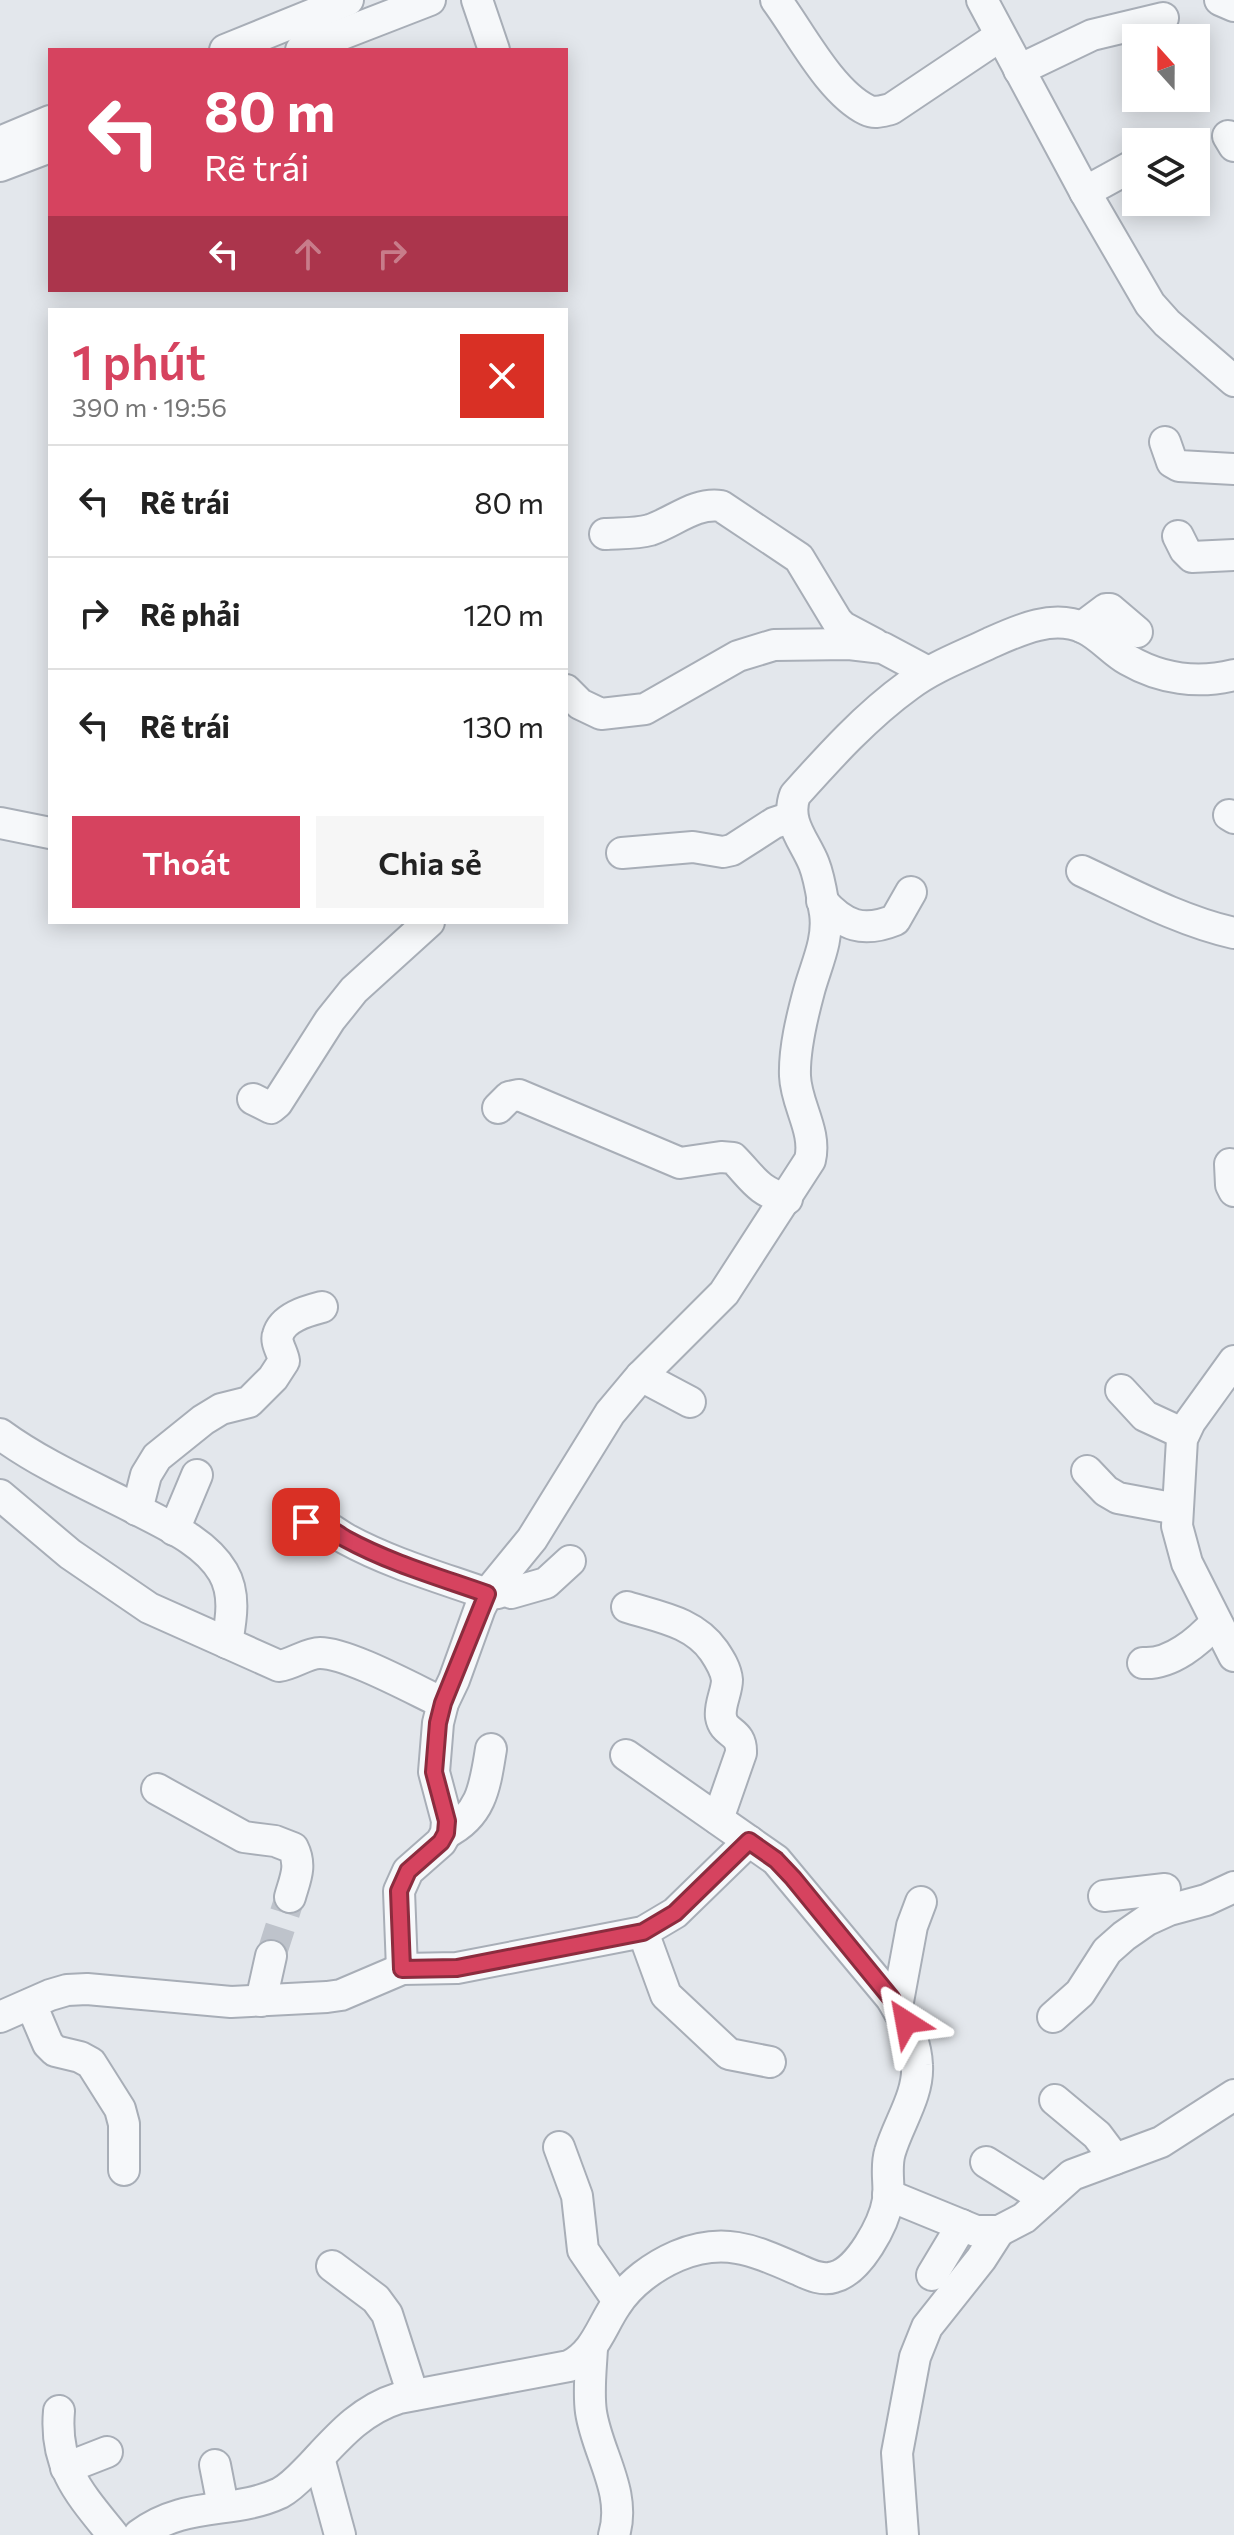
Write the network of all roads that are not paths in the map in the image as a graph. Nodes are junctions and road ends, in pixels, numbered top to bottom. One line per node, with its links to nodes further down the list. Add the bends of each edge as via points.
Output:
1 (348, 0): 10 (street)
2 (430, 0): 11 (street)
3 (477, 0): 12 (street)
4 (776, 0): 9 (street, via 834,82 877,113 891,109)
5 (982, 0): 9 (street)
6 (1220, 0): 7 (street)
7 (1234, 6)
8 (1163, 18): 13 (street, via 1092,35)
9 (1000, 36): 13 (street)
10 (230, 48)
11 (306, 48)
12 (493, 48)
13 (1019, 70): 19 (street)
14 (48, 122): 15 (street)
15 (0, 142)
16 (48, 148): 17 (street)
17 (0, 166)
18 (1122, 172): 19 (street)
19 (1085, 192): 20 (street, via 1150,304)
20 (1234, 381)
21 (1165, 442): 22 (street, via 1172,462 1179,466)
22 (1234, 469)
23 (605, 534): 28 (street, via 647,531 710,504 721,506 799,558 843,627)
24 (1178, 536): 25 (street, via 1192,557)
25 (1234, 555)
26 (1082, 627): 27 (street, via 1110,609); 29 (street, via 1060,622 1016,631); 30 (street, via 1142,667 1190,681)
27 (1137, 632)
28 (883, 648): 29 (street); 31 (street, via 774,645 738,656 645,709 624,712 601,714)
29 (928, 672): 32 (street, via 842,743 795,795)
30 (1234, 675)
31 (568, 692)
32 (792, 817): 35 (street, via 723,852 693,847); 38 (street, via 814,863)
33 (0, 823): 34 (street)
34 (48, 833)
35 (622, 853)
36 (1082, 871): 40 (street, via 1210,928)
37 (911, 892): 38 (street, via 895,920 872,926 841,921)
38 (822, 901): 43 (street, via 824,942 808,994 795,1075 813,1148)
39 (427, 924): 41 (street, via 354,990 277,1103 271,1108)
40 (1234, 933)
41 (253, 1099)
42 (498, 1108): 43 (street, via 519,1095 680,1163 733,1158 755,1184)
43 (787, 1199): 46 (street, via 724,1293)
44 (322, 1307): 55 (street, via 296,1315 278,1333 284,1361 257,1396 221,1409 157,1457)
45 (1234, 1361): 50 (street)
46 (641, 1376): 48 (street); 59 (street, via 610,1413)
47 (1121, 1390): 50 (street, via 1145,1416)
48 (690, 1402)
49 (0, 1434): 55 (street)
50 (1184, 1434): 54 (street)
51 (1087, 1471): 54 (street, via 1118,1498)
52 (197, 1475): 57 (street)
53 (0, 1495): 62 (street, via 70,1554 149,1608)
54 (1177, 1509): 61 (street, via 1180,1545)
55 (137, 1510): 57 (street)
56 (306, 1522): 59 (street, via 322,1524 393,1561)
57 (174, 1530): 62 (street, via 200,1546 223,1570 232,1612)
58 (570, 1561): 59 (street, via 546,1583)
59 (499, 1593): 65 (street)
60 (627, 1607): 69 (street, via 692,1628 720,1660 727,1683 720,1715 738,1736 741,1753)
61 (1216, 1622): 63 (street); 64 (street, via 1191,1645 1160,1661)
62 (227, 1643): 65 (street, via 279,1666 329,1654)
63 (1234, 1656)
64 (1143, 1663)
65 (443, 1703): 70 (street, via 434,1772)
66 (491, 1749): 70 (street, via 477,1806 470,1818)
67 (626, 1755): 69 (street)
68 (157, 1789): 74 (street, via 244,1837 293,1848 299,1867)
69 (718, 1819): 71 (street)
70 (446, 1833): 78 (street, via 402,1881)
71 (749, 1841): 76 (street, via 675,1913); 81 (street, via 793,1878)
72 (1222, 1892): 73 (street); 83 (street, via 1169,1910 1124,1936 1107,1951 1080,1993)
73 (1104, 1896)
74 (290, 1897)
75 (921, 1902): 81 (street)
76 (643, 1932): 78 (street, via 457,1968); 84 (street, via 666,1995 729,2054)
77 (271, 1956): 79 (street)
78 (402, 1969): 79 (street, via 341,1995)
79 (261, 2001): 80 (street, via 87,1989 67,1990)
80 (31, 2004): 82 (street); 90 (street, via 48,2044 91,2063 120,2109)
81 (897, 2007): 91 (street, via 915,2047 918,2069 890,2152)
82 (0, 2017)
83 (1053, 2017)
84 (770, 2062)
85 (1234, 2095): 88 (street, via 1161,2142)
86 (1055, 2100): 88 (street, via 1097,2135)
87 (559, 2147): 97 (street, via 577,2196 583,2250)
88 (1115, 2159): 92 (street, via 1072,2175)
89 (986, 2162): 92 (street)
90 (124, 2170)
91 (888, 2195): 93 (street); 97 (street, via 862,2257 834,2278 817,2278 747,2248 713,2245 677,2256 643,2275)
92 (1045, 2199): 94 (street)
93 (962, 2225): 94 (street); 96 (street)
94 (999, 2231): 110 (street, via 927,2327 915,2357 897,2453)
95 (332, 2266): 99 (street, via 376,2299 387,2314)
96 (932, 2275)
97 (618, 2301): 98 (street)
98 (592, 2348): 99 (street, via 569,2366); 109 (street, via 591,2413 616,2498)
99 (413, 2395): 102 (street, via 377,2405 356,2419)
100 (59, 2411): 104 (street, via 57,2433)
101 (107, 2452): 104 (street)
102 (319, 2458): 105 (street, via 278,2493); 108 (street)
103 (215, 2465): 105 (street)
104 (66, 2468): 106 (street)
105 (223, 2506): 107 (street, via 179,2514)
106 (113, 2535)
107 (139, 2535)
108 (340, 2535)
109 (614, 2535)
110 (903, 2535)

